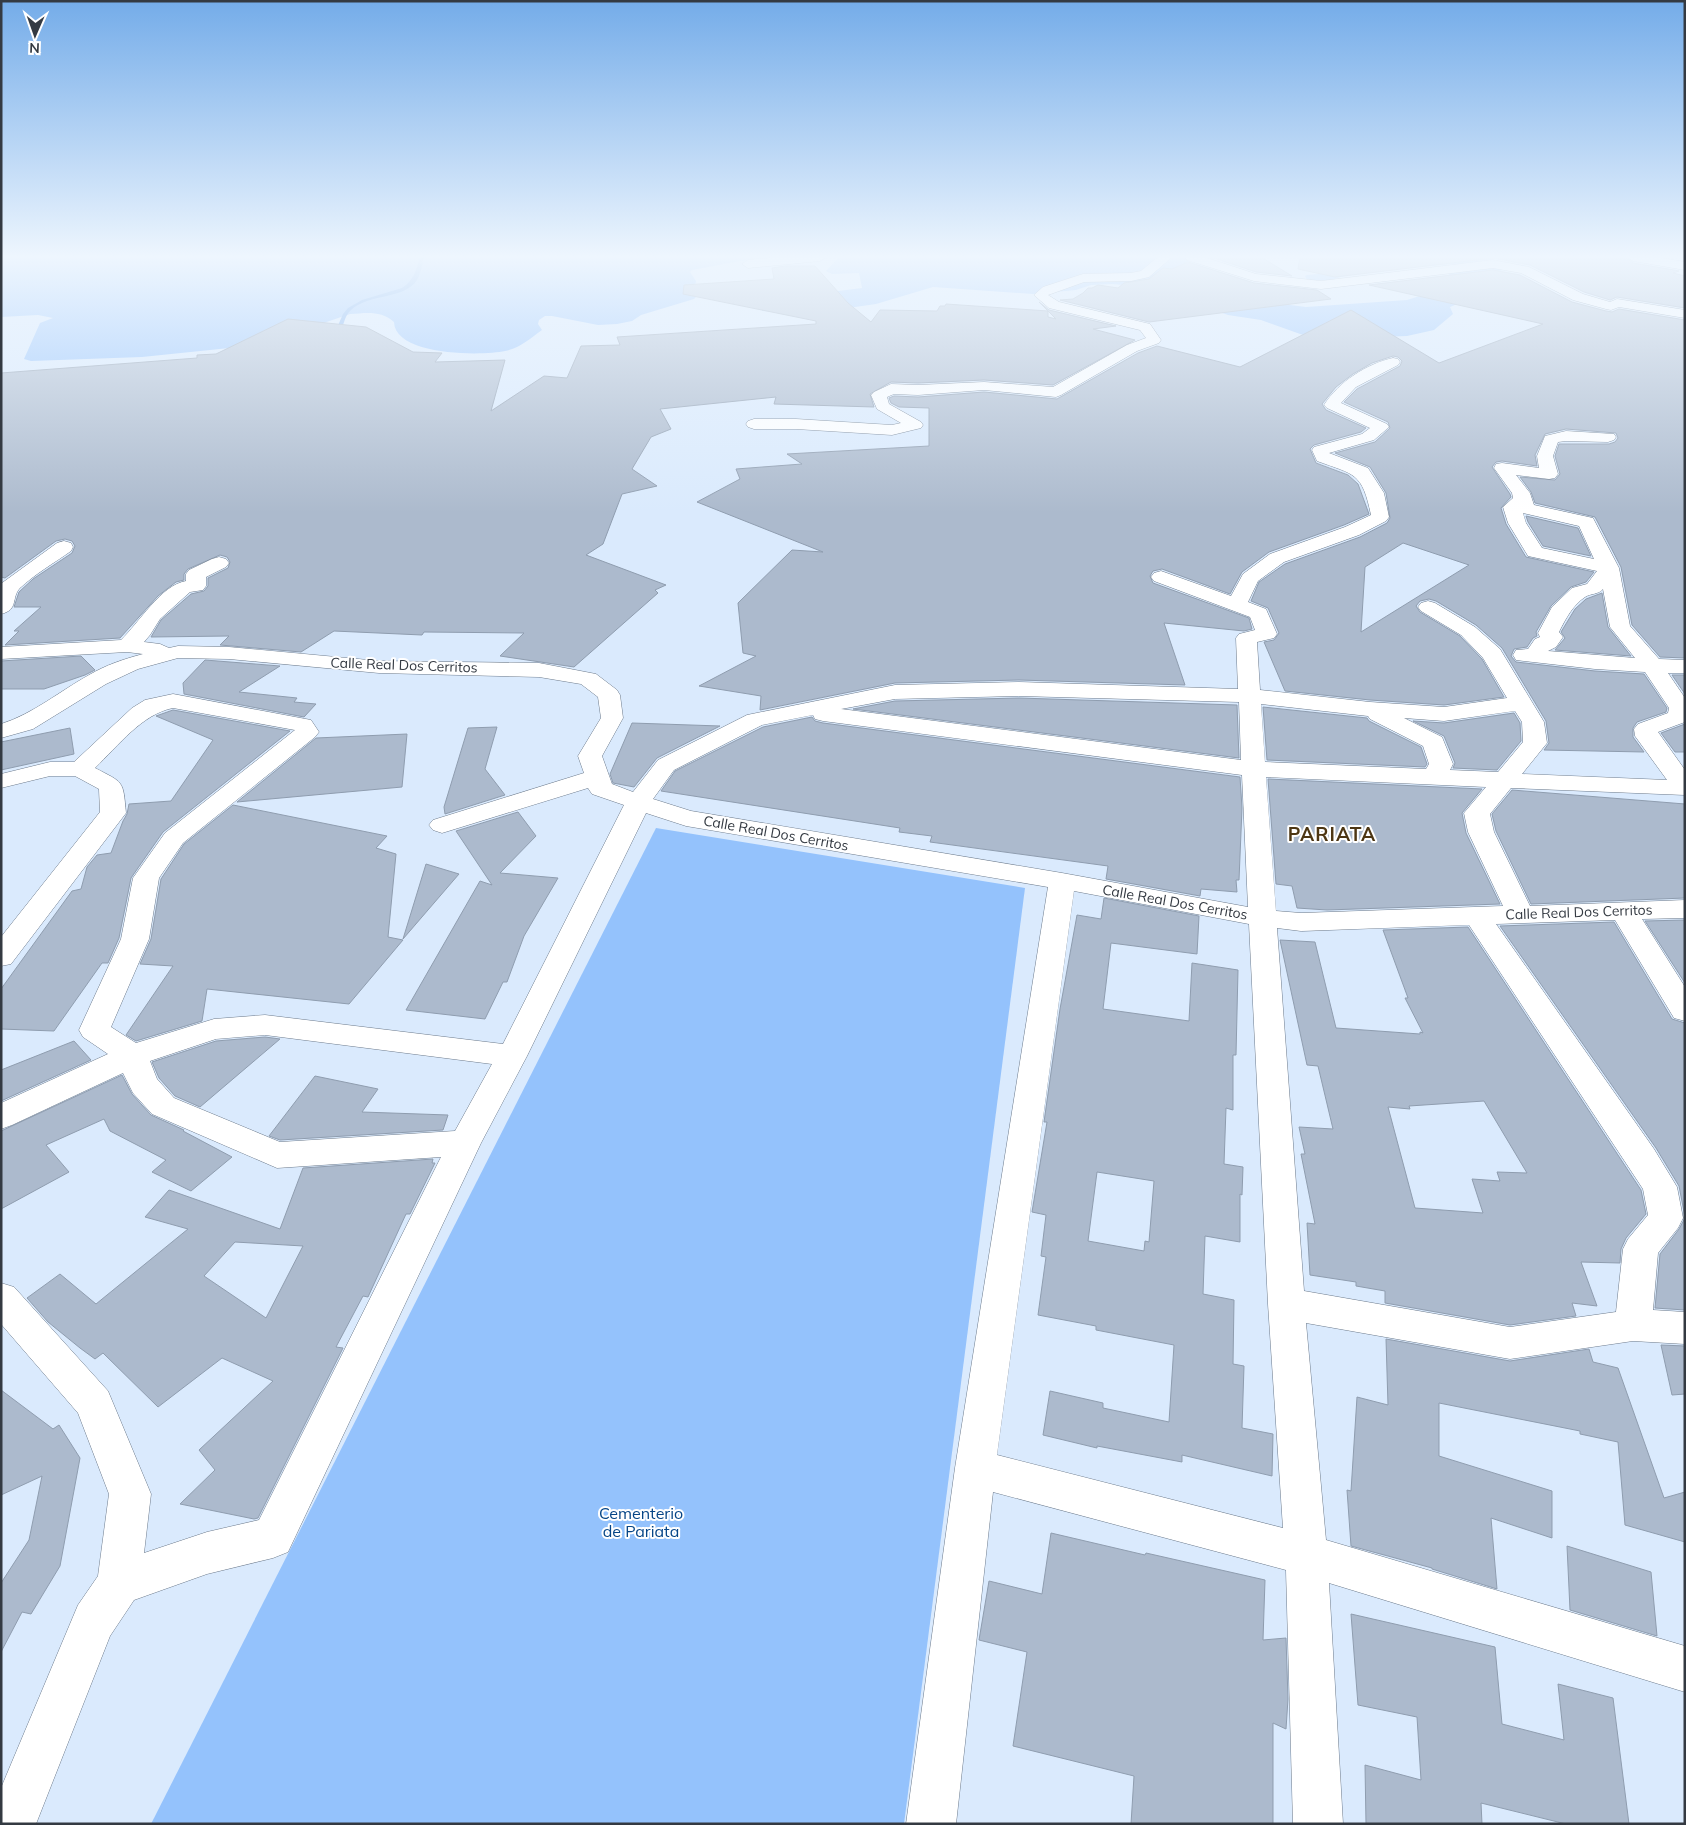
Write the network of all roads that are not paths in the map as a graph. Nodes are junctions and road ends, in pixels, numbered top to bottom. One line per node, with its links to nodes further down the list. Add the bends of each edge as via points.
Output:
1 (1148, 342): 3 (street, via 1132,348 1056,392 984,386 891,390 879,395 882,406 915,426 892,430)
2 (1393, 362): 10 (street, via 1337,394 1332,405 1381,427 1368,437 1320,450 1323,457 1362,472 1375,493 1380,517 1352,531 1276,558 1250,578)
3 (754, 424)
4 (1608, 437): 5 (street, via 1551,439 1545,456 1549,474 1502,468 1521,493)
5 (1522, 500): 8 (street, via 1527,509 1587,522); 8 (street, via 1512,507 1517,523 1535,552)
6 (64, 547): 12 (street, via 9,588)
7 (219, 563): 13 (street, via 196,574 196,586 184,587 151,616 143,631)
8 (1609, 568): 17 (street, via 1594,588 1578,592 1559,611 1548,633 1553,637 1549,643 1542,643); 18 (street, via 1620,627)
9 (1161, 577): 10 (street)
10 (1237, 605): 20 (street, via 1259,613 1267,634 1246,638)
11 (1428, 607): 16 (street, via 1468,631)
12 (1, 608)
13 (127, 646): 14 (street); 15 (street)
14 (178, 652): 24 (street, Calle Real Dos Cerritos, via 130,664 98,679 25,724); 27 (street, Calle Real Dos Cerritos, via 229,653 379,667 539,670 588,679 609,695 612,718 590,756)
15 (1, 653)
16 (1492, 654): 17 (street); 21 (street)
17 (1535, 655): 18 (street, via 1595,663)
18 (1652, 665): 19 (street); 31 (street, via 1680,708 1678,717 1646,729 1647,736)
19 (1685, 667)
20 (1250, 696): 22 (street); 23 (street, via 1019,689 895,692); 26 (street)
21 (1522, 704): 22 (street, via 1444,714); 30 (street, via 1533,722 1535,744)
22 (1370, 709): 28 (street, via 1434,742 1441,764)
23 (799, 711): 26 (street); 32 (street, via 755,720 666,765)
24 (1, 730)
25 (80, 769): 29 (street, via 50,769); 40 (street, via 111,786 114,813); 42 (street, via 140,712 153,705 173,701 289,721 303,725 307,732 174,838 146,878 135,939 94,1030)
26 (1253, 769): 28 (street); 39 (street)
27 (597, 776): 32 (street, Calle Real Dos Cerritos, via 601,789); 33 (street)
28 (1435, 777): 30 (street)
29 (1, 781)
30 (1504, 781): 31 (street); 37 (street, via 1477,813 1481,832)
31 (1685, 787)
32 (639, 802): 34 (street, Calle Real Dos Cerritos, via 686,818); 43 (street)
33 (442, 825)
34 (1062, 881): 39 (street, Calle Real Dos Cerritos); 50 (street)
35 (1685, 909): 36 (street, Calle Real Dos Cerritos)
36 (1622, 911): 37 (street, Calle Real Dos Cerritos); 41 (street)
37 (1520, 914): 38 (street, Calle Real Dos Cerritos)
38 (1476, 915): 39 (street, Calle Real Dos Cerritos, via 1301,922); 48 (street, via 1660,1188 1666,1218 1641,1249)
39 (1262, 918): 47 (street)
40 (5, 948)
41 (1685, 1011)
42 (132, 1056): 43 (street, via 214,1029 265,1025); 44 (street); 45 (street, via 144,1085 164,1106 277,1155)
43 (512, 1056): 45 (street)
44 (1, 1118)
45 (465, 1143): 52 (street, via 273,1537 207,1553)
46 (1, 1298): 52 (street, via 94,1403 130,1494)
47 (1286, 1304): 48 (street, via 1510,1343); 51 (street)
48 (1633, 1324): 49 (street)
49 (1685, 1328)
50 (974, 1468): 51 (street); 55 (street)
51 (1306, 1554): 53 (street); 56 (street)
52 (119, 1583): 54 (street, via 94,1621)
53 (1685, 1669)
54 (11, 1824)
55 (931, 1824)
56 (1318, 1824)

